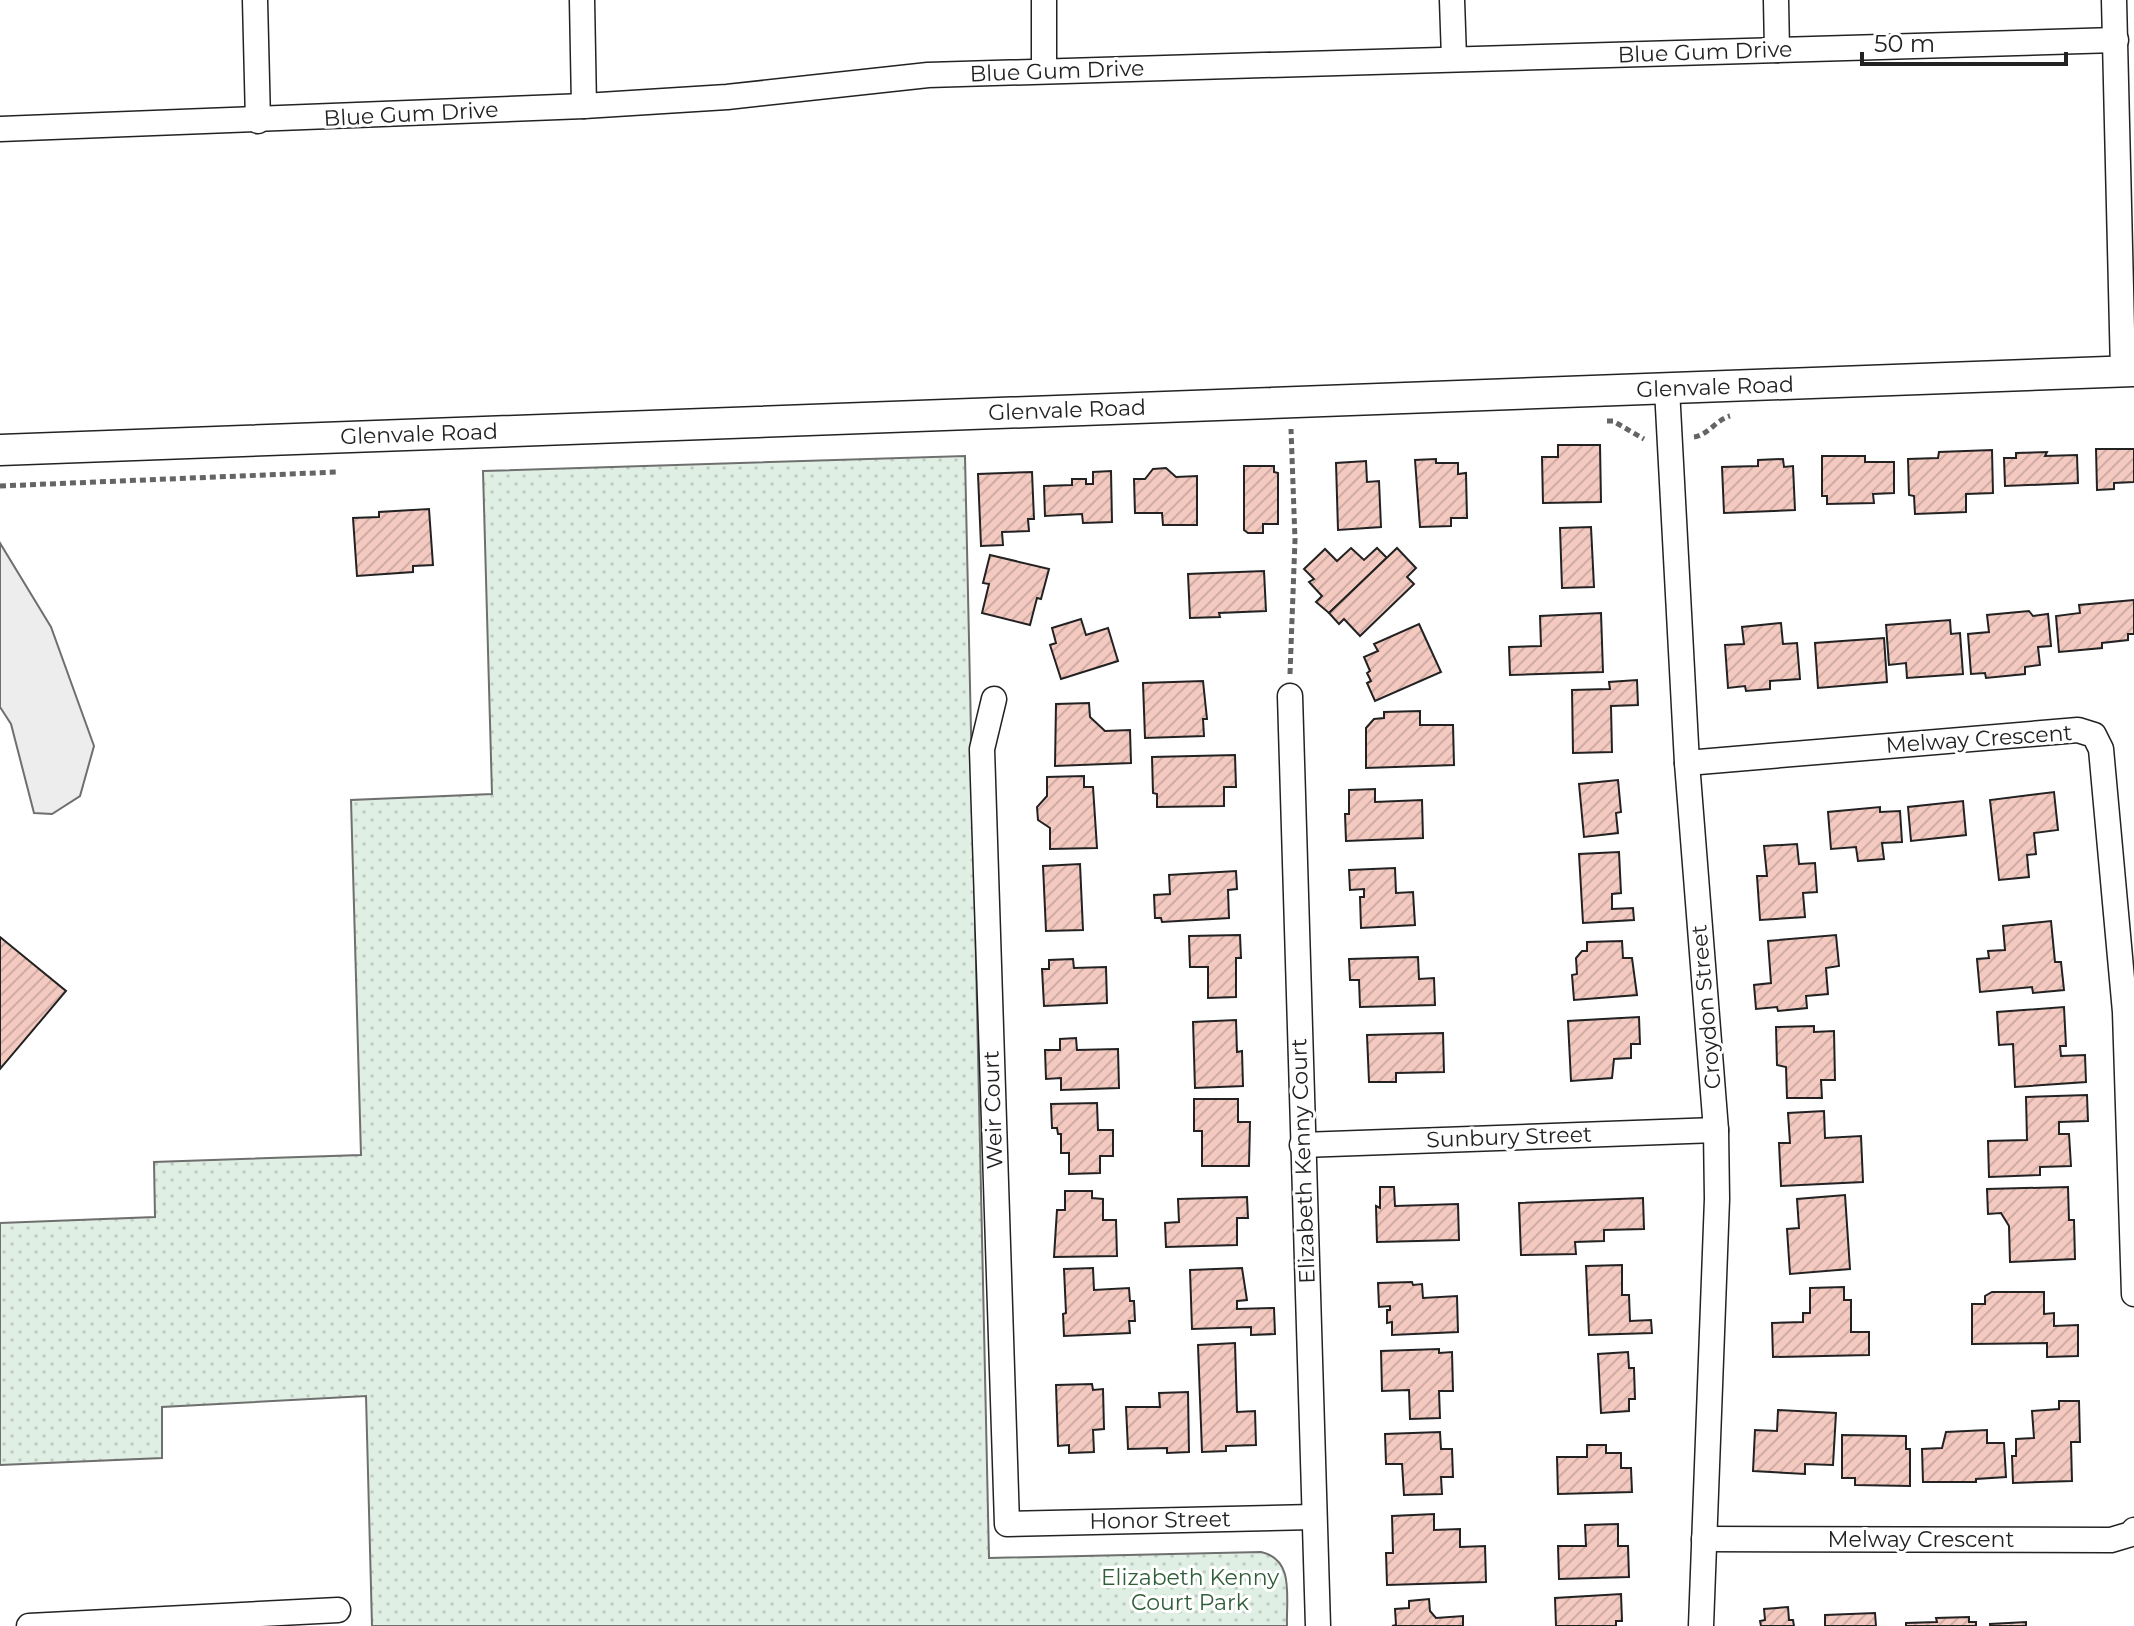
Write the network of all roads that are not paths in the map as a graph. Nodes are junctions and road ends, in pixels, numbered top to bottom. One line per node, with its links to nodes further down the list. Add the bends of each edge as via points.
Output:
1 (255, 0): 12 (street)
2 (582, 0): 11 (street)
3 (1044, 0): 10 (street)
4 (1452, 0): 9 (street)
5 (1776, 0): 8 (street)
6 (2114, 0): 7 (street)
7 (2116, 40): 8 (street, Blue Gum Drive); 14 (street)
8 (1777, 50): 9 (street, Blue Gum Drive)
9 (1454, 58): 10 (street, Blue Gum Drive)
10 (1044, 71): 11 (street, Blue Gum Drive, via 928,75)
11 (584, 106): 12 (street, Blue Gum Drive)
12 (258, 121): 13 (street, Blue Gum Drive)
13 (0, 129)
14 (2128, 371): 15 (street, Glenvale Road)
15 (1667, 389): 16 (street, Glenvale Road); 19 (street, Croydon Street)
16 (0, 450)
17 (1290, 696): 21 (street, Elizabeth Kenny Court)
18 (994, 699): 24 (street, Weir Court, via 982,749)
19 (1687, 763): 20 (street, Croydon Street); 22 (street, Melway Crescent, via 2078,730 2094,735 2101,749 2125,1012)
20 (1716, 1130): 21 (street, Sunbury Street); 26 (street, Croydon Street)
21 (1302, 1145): 23 (street, Elizabeth Kenny Court)
22 (2134, 1294)
23 (1313, 1517): 24 (street, Honor Street); 29 (street, Elizabeth Kenny Court)
24 (1007, 1524)
25 (2134, 1530): 26 (street, Melway Crescent, via 2111,1540)
26 (1704, 1539): 30 (street, Croydon Street)
27 (338, 1610): 28 (street)
28 (29, 1626)
29 (1318, 1626)
30 (1701, 1626)

